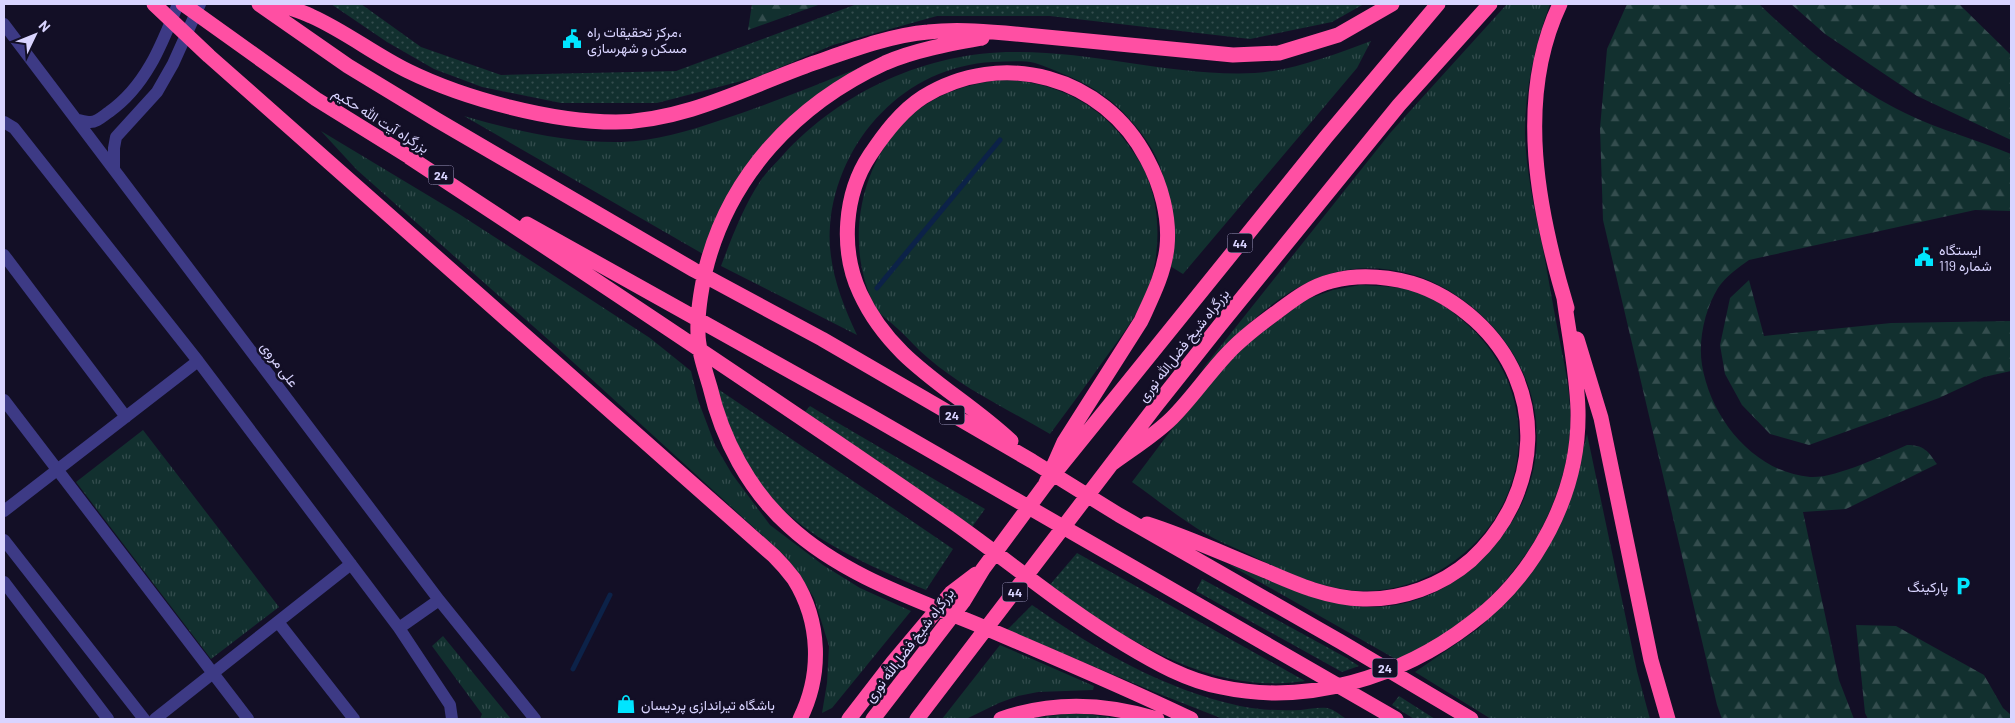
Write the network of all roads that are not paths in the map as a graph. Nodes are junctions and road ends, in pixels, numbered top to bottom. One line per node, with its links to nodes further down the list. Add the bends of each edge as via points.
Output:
1 (178, 4): 13 (street, via 159,53 137,86 99,119 90,123)
2 (183, 4): 15 (highway, بزرگراه آیت الله حکیم / 24, via 316,98)
3 (200, 4): 16 (street, via 157,92 116,137)
4 (259, 4): 22 (highway, بزرگراه آیت الله حکیم / 24, via 348,66 437,120)
5 (279, 4): 12 (highway, via 312,16 383,58 445,87 519,110 615,122 647,120 687,111 814,63 891,39 928,32)
6 (1392, 4): 12 (highway, via 1338,35 1279,53 1234,55)
7 (1438, 4): 25 (highway, بزرگراه شیخ فضل‌الله نوری / 44, via 1314,151)
8 (1490, 4): 23 (highway, بزرگراه شیخ فضل‌الله نوری / 44, via 1400,105 1220,325)
9 (1560, 4): 18 (highway, via 1542,64 1534,140 1545,224)
10 (155, 5): 43 (highway, via 208,56 774,556 793,578 803,598 815,640 815,672 811,693)
11 (4, 24): 13 (street, علی مروی)
12 (1005, 33): 49 (highway, via 930,48 886,63 858,77 806,112 775,141 740,184 722,219 700,294 698,334 713,401 739,464 760,495 789,526 820,550 872,580 1110,680)
13 (77, 120): 16 (street, علی مروی)
14 (4, 122): 19 (street, via 14,128)
15 (408, 157): 18 (highway, via 668,327 953,522 1094,626 1175,673 1219,687 1262,694 1307,691 1360,680 1413,661 1483,615 1530,562 1558,514 1574,458 1578,410); 50 (highway, بزرگراه آیت الله حکیم / 24, via 867,414)
16 (114, 169): 32 (street, علی مروی)
17 (4, 254): 21 (street)
18 (1564, 298): 52 (highway, via 1601,418 1651,660)
19 (198, 360): 21 (street); 29 (street)
20 (4, 400): 24 (street)
21 (126, 417): 24 (street)
22 (1032, 461): 25 (highway, via 989,422 926,376 902,354 878,324 859,292 847,236 853,190 863,166 896,120 921,98 944,85 996,72 1025,73 1060,81 1108,110 1141,147 1156,176 1165,211 1167,246 1161,276 1151,301 1064,442); 27 (highway, 24)
23 (1112, 464): 27 (highway, via 1171,420 1228,353 1253,329 1304,291 1354,276 1387,277 1424,287 1465,311 1501,348 1514,372 1527,417 1524,475 1501,525 1478,553 1447,578 1403,595 1362,599 1313,591 1168,531); 46 (highway, بزرگراه شیخ فضل‌الله نوری / 44)
24 (57, 470): 26 (street); 35 (street)
25 (1045, 485): 30 (highway, بزرگراه شیخ فضل‌الله نوری / 44)
26 (4, 511)
27 (1119, 515): 51 (highway, 24)
28 (4, 540): 37 (street)
29 (351, 564): 33 (street); 34 (street)
30 (983, 569): 44 (highway, via 950,594); 45 (highway, بزرگراه شیخ فضل‌الله نوری / 44, via 963,602)
31 (4, 582): 36 (street)
32 (439, 600): 34 (street); 42 (street, علی مروی)
33 (278, 622): 35 (street); 40 (street)
34 (399, 628): 41 (street, via 450,705)
35 (212, 673): 38 (street); 39 (street)
36 (108, 719)
37 (144, 719)
38 (155, 719)
39 (248, 719)
40 (354, 719)
41 (452, 719)
42 (535, 719)
43 (800, 719)
44 (849, 719)
45 (873, 719)
46 (918, 719)
47 (1001, 719): 48 (highway, via 1021,712 1076,706 1107,708)
48 (1157, 719)
49 (1191, 719)
50 (1396, 719)
51 (1470, 719)
52 (1668, 719)

